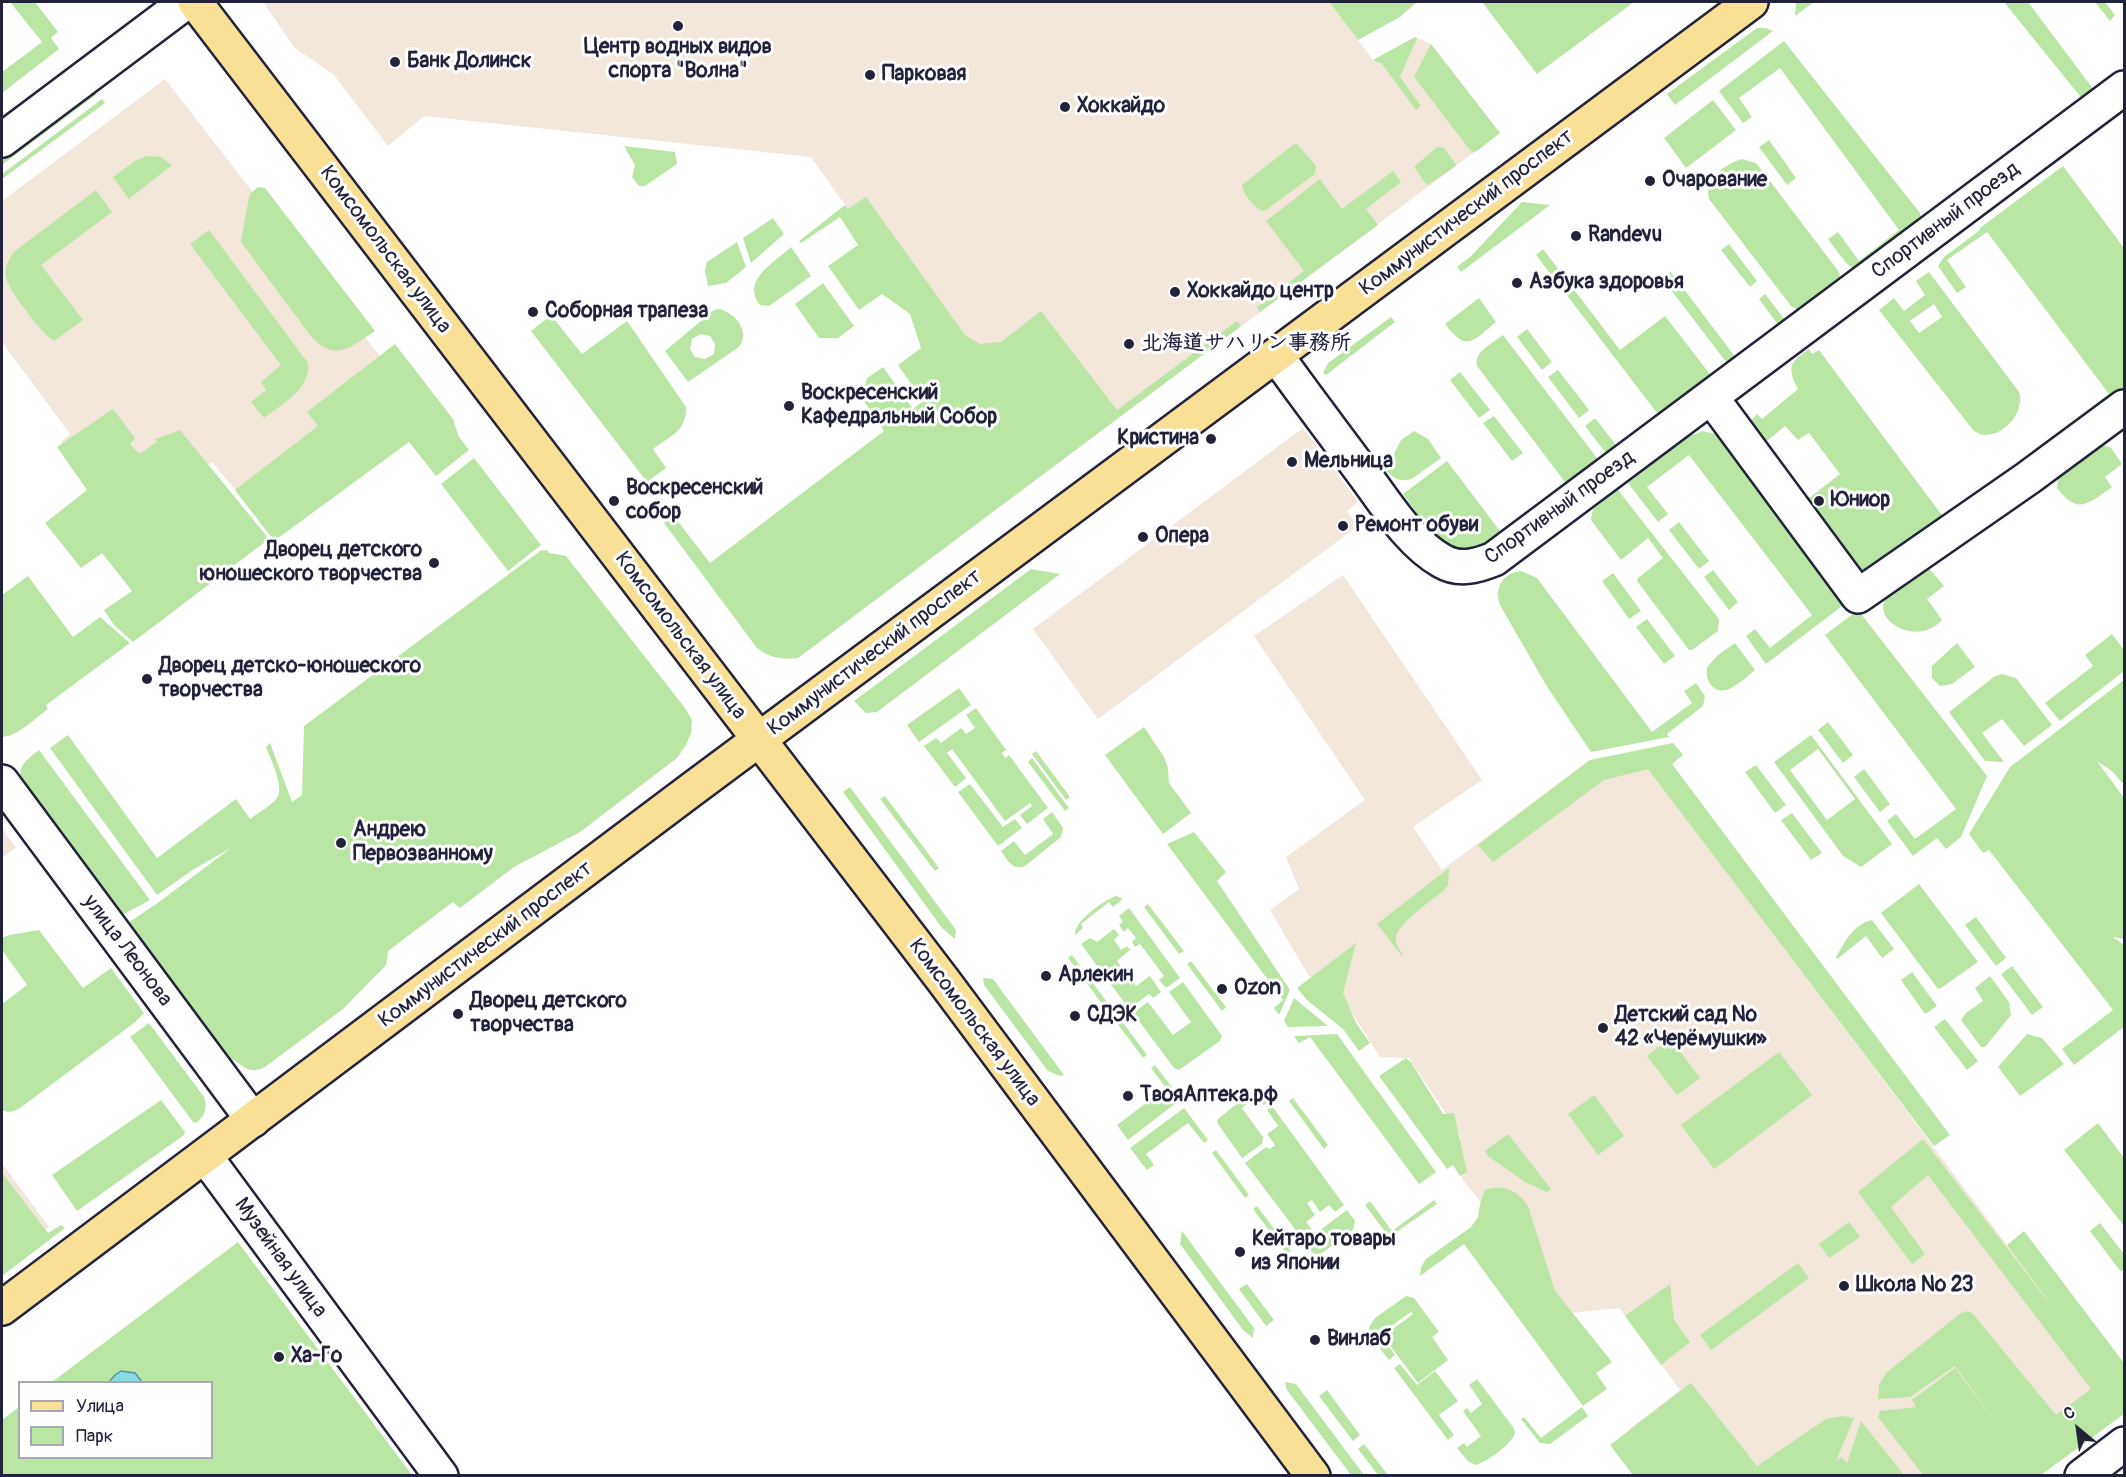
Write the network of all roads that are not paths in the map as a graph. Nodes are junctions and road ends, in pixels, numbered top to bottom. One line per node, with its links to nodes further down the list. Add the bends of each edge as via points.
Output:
1 (186, 2): 5 (street)
2 (195, 2): 9 (main road, Комсомольская улица)
3 (1751, 2): 6 (main road, Коммунистический проспект)
4 (2124, 88): 7 (street, Спортивный проезд)
5 (2, 140)
6 (1276, 355): 7 (street, Спортивный проезд, via 1397,518 1442,562 1461,567 1479,566 1494,559); 9 (main road, Коммунистический проспект)
7 (1711, 397): 8 (street, via 1858,596)
8 (2124, 407)
9 (759, 740): 11 (main road, Коммунистический проспект); 16 (main road, Комсомольская улица)
10 (2, 782): 11 (street, улица Леонова)
11 (253, 1120): 12 (main road, Коммунистический проспект)
12 (205, 1156): 13 (main road, Коммунистический проспект); 15 (street, Музейная улица)
13 (2, 1308)
14 (2124, 1444): 17 (street)
15 (441, 1476)
16 (1313, 1476)
17 (2082, 1476)

